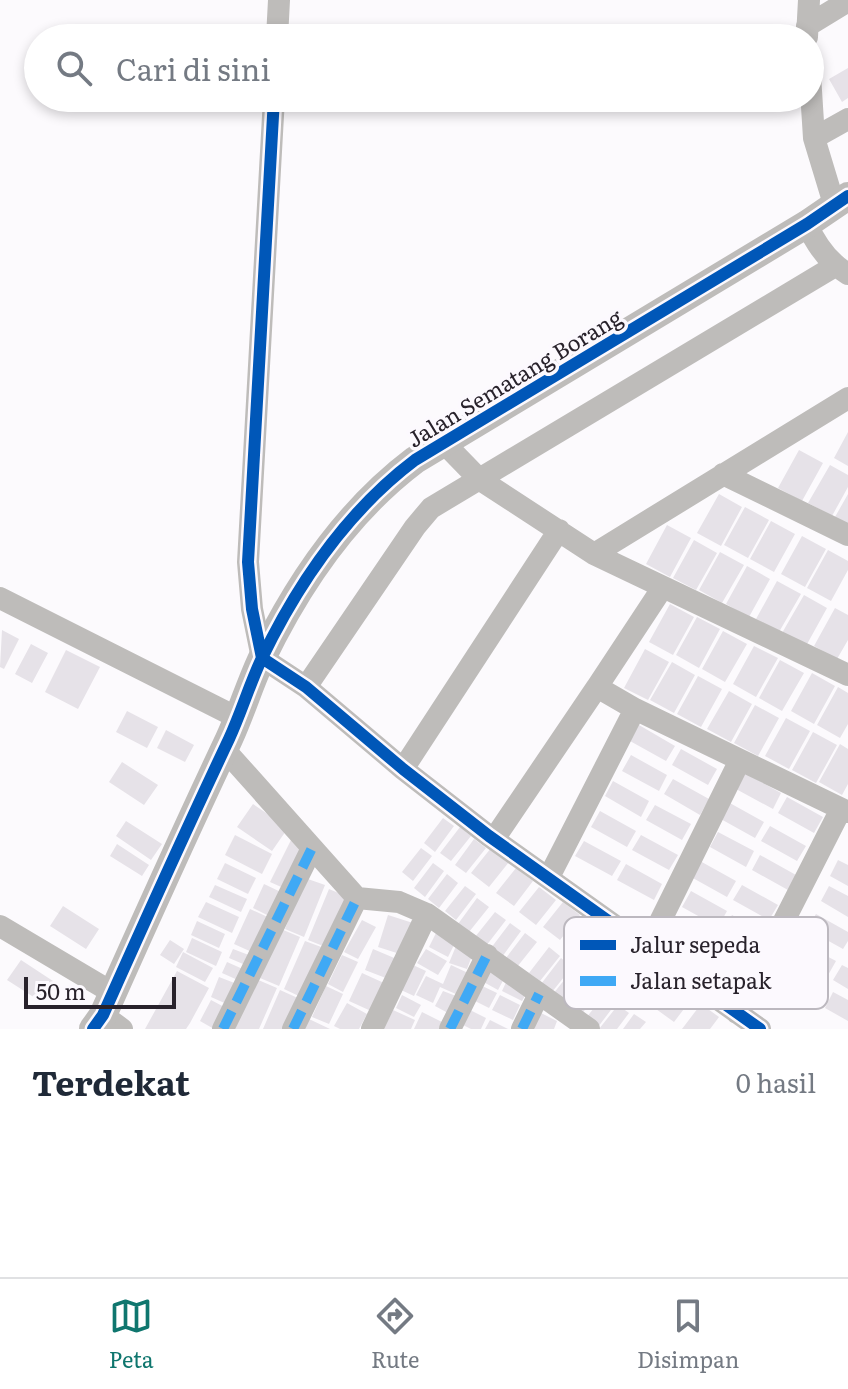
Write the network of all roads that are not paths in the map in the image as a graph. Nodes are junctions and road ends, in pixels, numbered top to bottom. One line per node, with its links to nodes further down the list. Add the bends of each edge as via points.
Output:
1 (279, 0): 4 (street)
2 (809, 0): 5 (street)
3 (848, 1): 6 (street)
4 (278, 24)
5 (808, 24)
6 (818, 24)
7 (273, 112): 23 (street, via 248,562)
8 (814, 112): 10 (street)
9 (848, 119): 10 (street)
10 (817, 149): 11 (street)
11 (837, 198): 12 (street, Jalan Sematang Borang)
12 (807, 224): 13 (street, via 815,242); 15 (street, Jalan Sematang Borang)
13 (841, 270): 17 (street)
14 (848, 398): 16 (street)
15 (444, 443): 17 (street); 23 (street, Jalan Sematang Borang, via 386,482 344,526 310,573)
16 (723, 474): 19 (street); 20 (street)
17 (479, 479): 18 (street); 25 (street, via 431,508)
18 (559, 530): 20 (street); 31 (street)
19 (848, 535)
20 (594, 554): 21 (street)
21 (663, 587): 24 (street); 26 (street)
22 (0, 598): 28 (street)
23 (262, 658): 25 (street); 28 (street, Jalan Sematang Borang)
24 (848, 675)
25 (306, 687): 31 (street)
26 (597, 687): 27 (street); 33 (street)
27 (635, 709): 30 (street); 35 (street)
28 (236, 717): 29 (street, Jalan Sematang Borang)
29 (224, 749): 34 (street); 47 (street, Jalan Sematang Borang)
30 (740, 760): 32 (street); 39 (street)
31 (403, 769): 33 (street)
32 (845, 811): 40 (street)
33 (494, 839): 35 (street)
34 (312, 848): 36 (street); 48 (street)
35 (549, 877): 38 (street)
36 (357, 898): 37 (street, via 399,902); 49 (street)
37 (427, 914): 42 (street); 50 (street)
38 (604, 917)
39 (662, 917)
40 (788, 917)
41 (0, 926): 47 (street)
42 (487, 955): 43 (street); 51 (street)
43 (539, 994): 52 (street); 53 (street)
44 (731, 1009): 46 (street)
45 (739, 1009): 46 (street)
46 (737, 1013): 54 (street)
47 (108, 1016)
48 (223, 1029)
49 (293, 1029)
50 (372, 1029)
51 (450, 1029)
52 (522, 1029)
53 (589, 1029)
54 (760, 1029)

